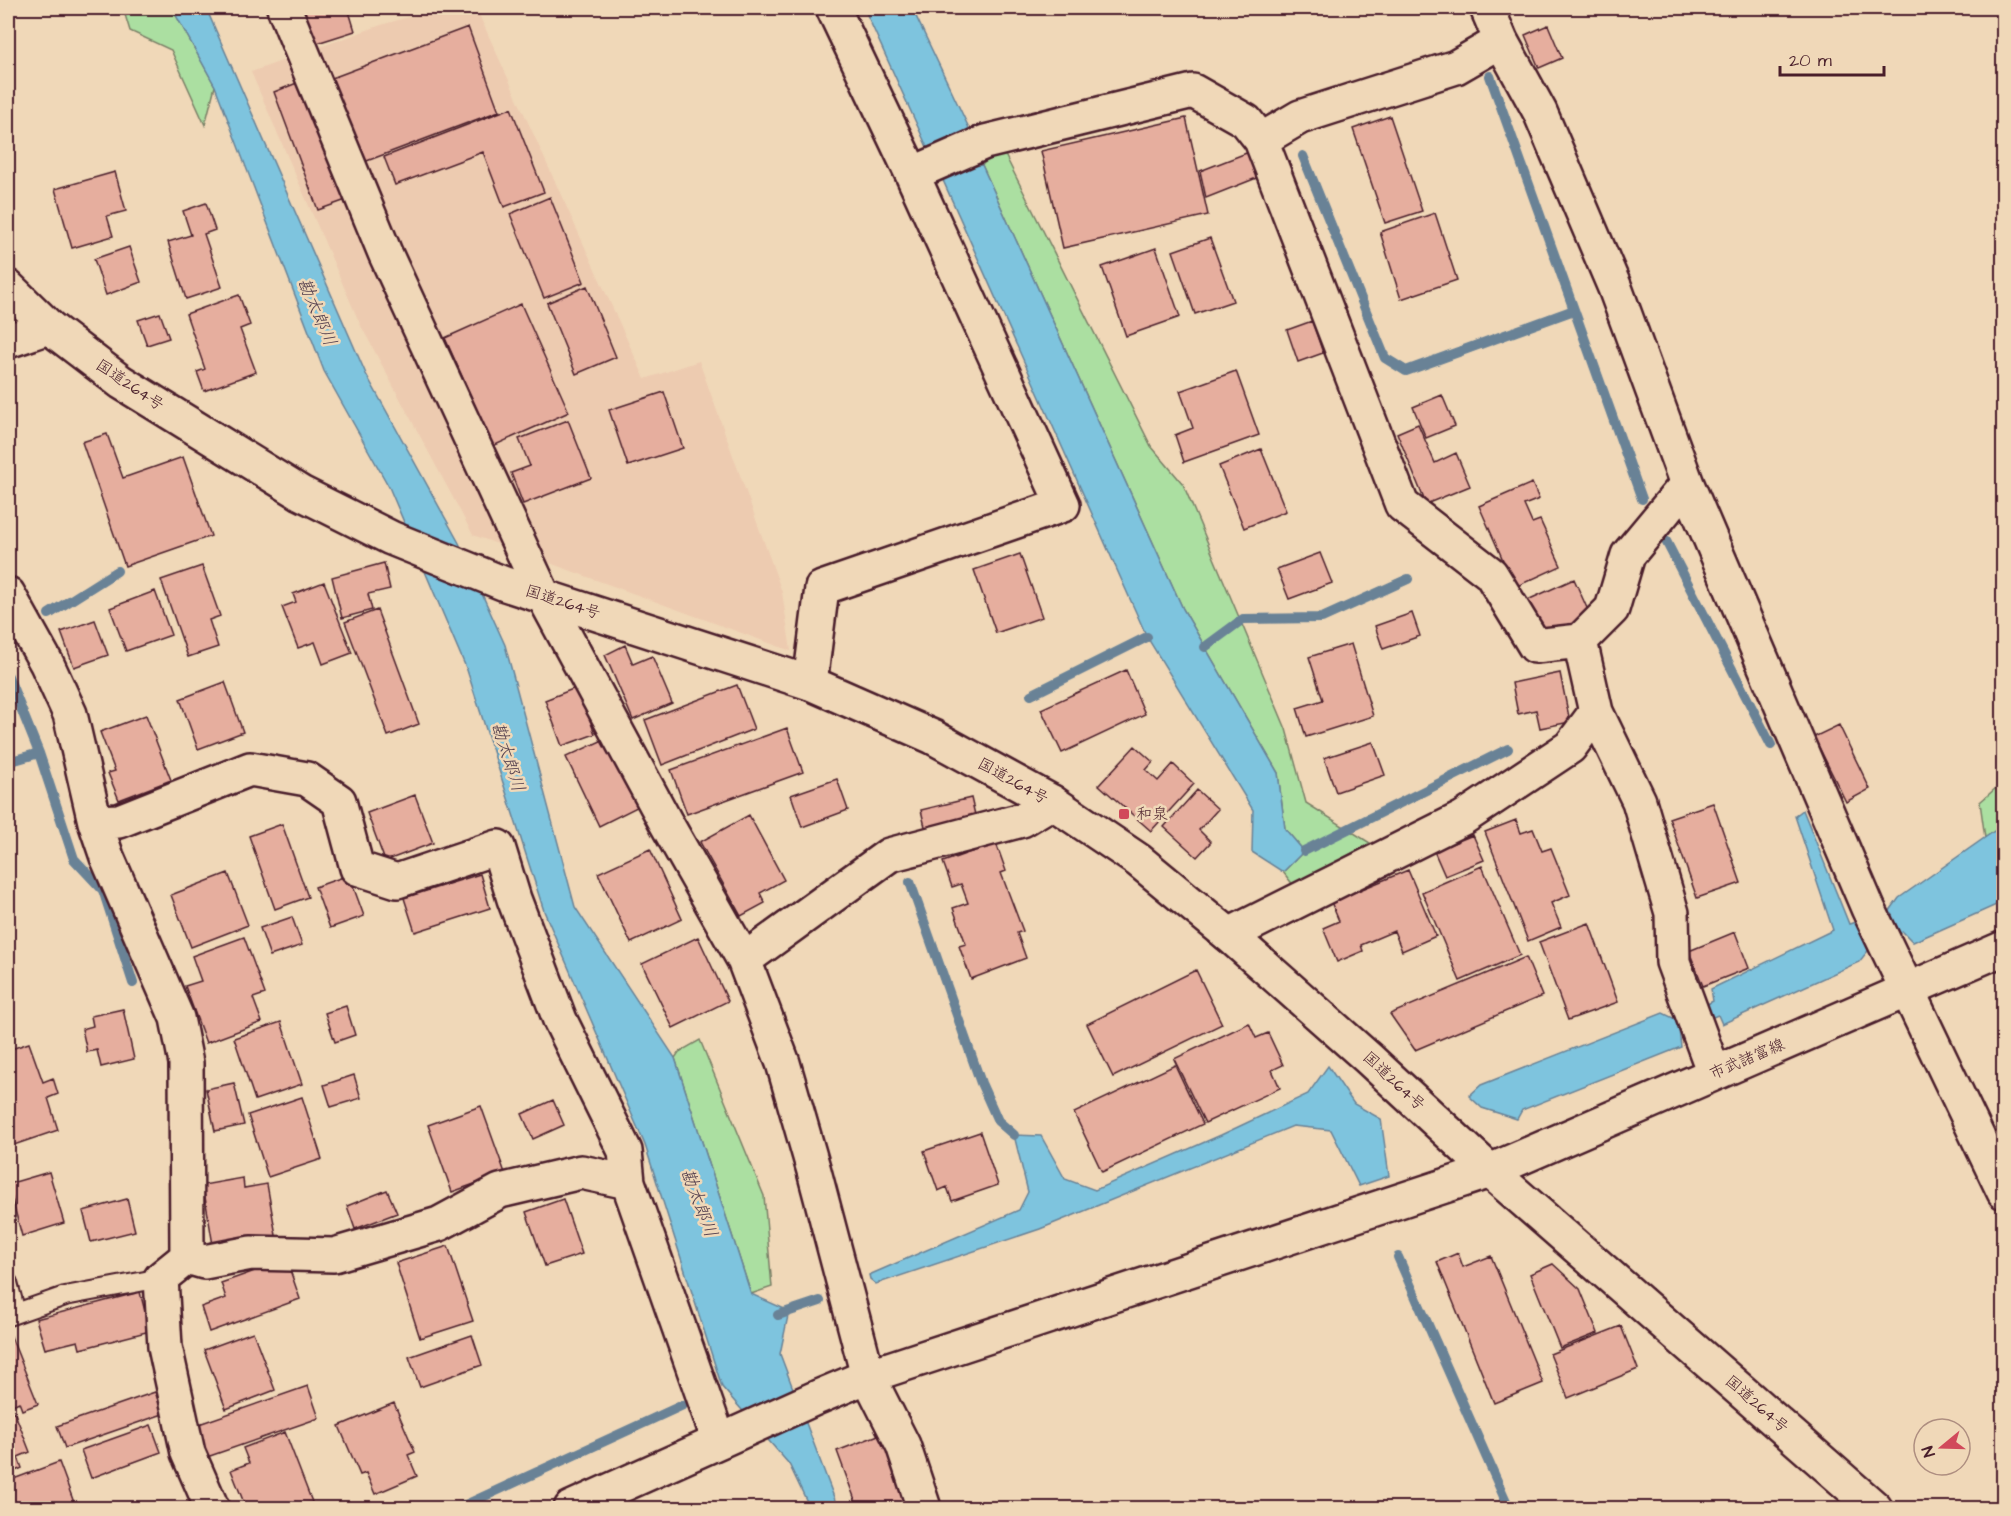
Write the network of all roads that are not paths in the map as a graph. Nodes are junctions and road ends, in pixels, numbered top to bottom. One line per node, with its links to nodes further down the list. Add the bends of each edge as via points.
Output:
1 (284, 8): 12 (main road, via 385,253)
2 (833, 8): 6 (main road)
3 (1487, 8): 4 (main road)
4 (1501, 41): 5 (main road, via 1456,68 1300,117); 10 (main road, via 1540,112 1615,288)
5 (1261, 140): 6 (main road, via 1246,121 1193,91 985,141); 13 (main road, via 1402,505 1491,574 1535,646)
6 (912, 174): 14 (main road, via 1063,505 822,588)
7 (8, 287): 8 (main road, 国道264号)
8 (49, 327): 9 (main road); 12 (main road, 国道264号, via 121,382 301,493 391,538)
9 (8, 341)
10 (1687, 484): 13 (main road, via 1628,555 1612,609); 21 (main road, via 1868,908)
11 (8, 594): 17 (main road, via 70,714)
12 (543, 595): 14 (main road, 国道264号); 20 (main road)
13 (1580, 641): 15 (main road)
14 (810, 683): 16 (main road, 国道264号, via 933,737)
15 (1596, 712): 18 (main road, via 1570,747 1463,818); 22 (main road, via 1639,801 1672,913 1673,962)
16 (1052, 802): 18 (main road, 国道264号, via 1138,860); 20 (main road, via 1022,820 889,855)
17 (94, 822): 24 (main road, via 119,821 250,769 307,779 339,801 357,868 397,881 498,847 560,1020 625,1151); 26 (main road, via 177,1018 186,1063)
18 (1229, 934): 23 (main road, 国道264号)
19 (2004, 948): 21 (main road, 市武諸富線)
20 (744, 960): 30 (main road, via 783,1063)
21 (1907, 990): 22 (main road, 市武諸富線); 25 (main road)
22 (1714, 1073): 23 (main road, 市武諸富線)
23 (1490, 1171): 30 (main road, 市武諸富線); 35 (main road, 国道264号)
24 (628, 1182): 26 (main road, via 581,1172 500,1191 439,1224 334,1255 250,1253 204,1262); 31 (main road)
25 (2004, 1192)
26 (187, 1257): 27 (main road)
27 (161, 1278): 29 (lane, via 65,1296); 32 (main road, via 167,1358 188,1453)
28 (8, 1283): 29 (lane)
29 (12, 1314)
30 (868, 1376): 31 (main road, 市武諸富線); 34 (main road, via 903,1445)
31 (729, 1437): 33 (main road, 市武諸富線)
32 (212, 1509)
33 (571, 1509)
34 (924, 1509)
35 (1875, 1509)

